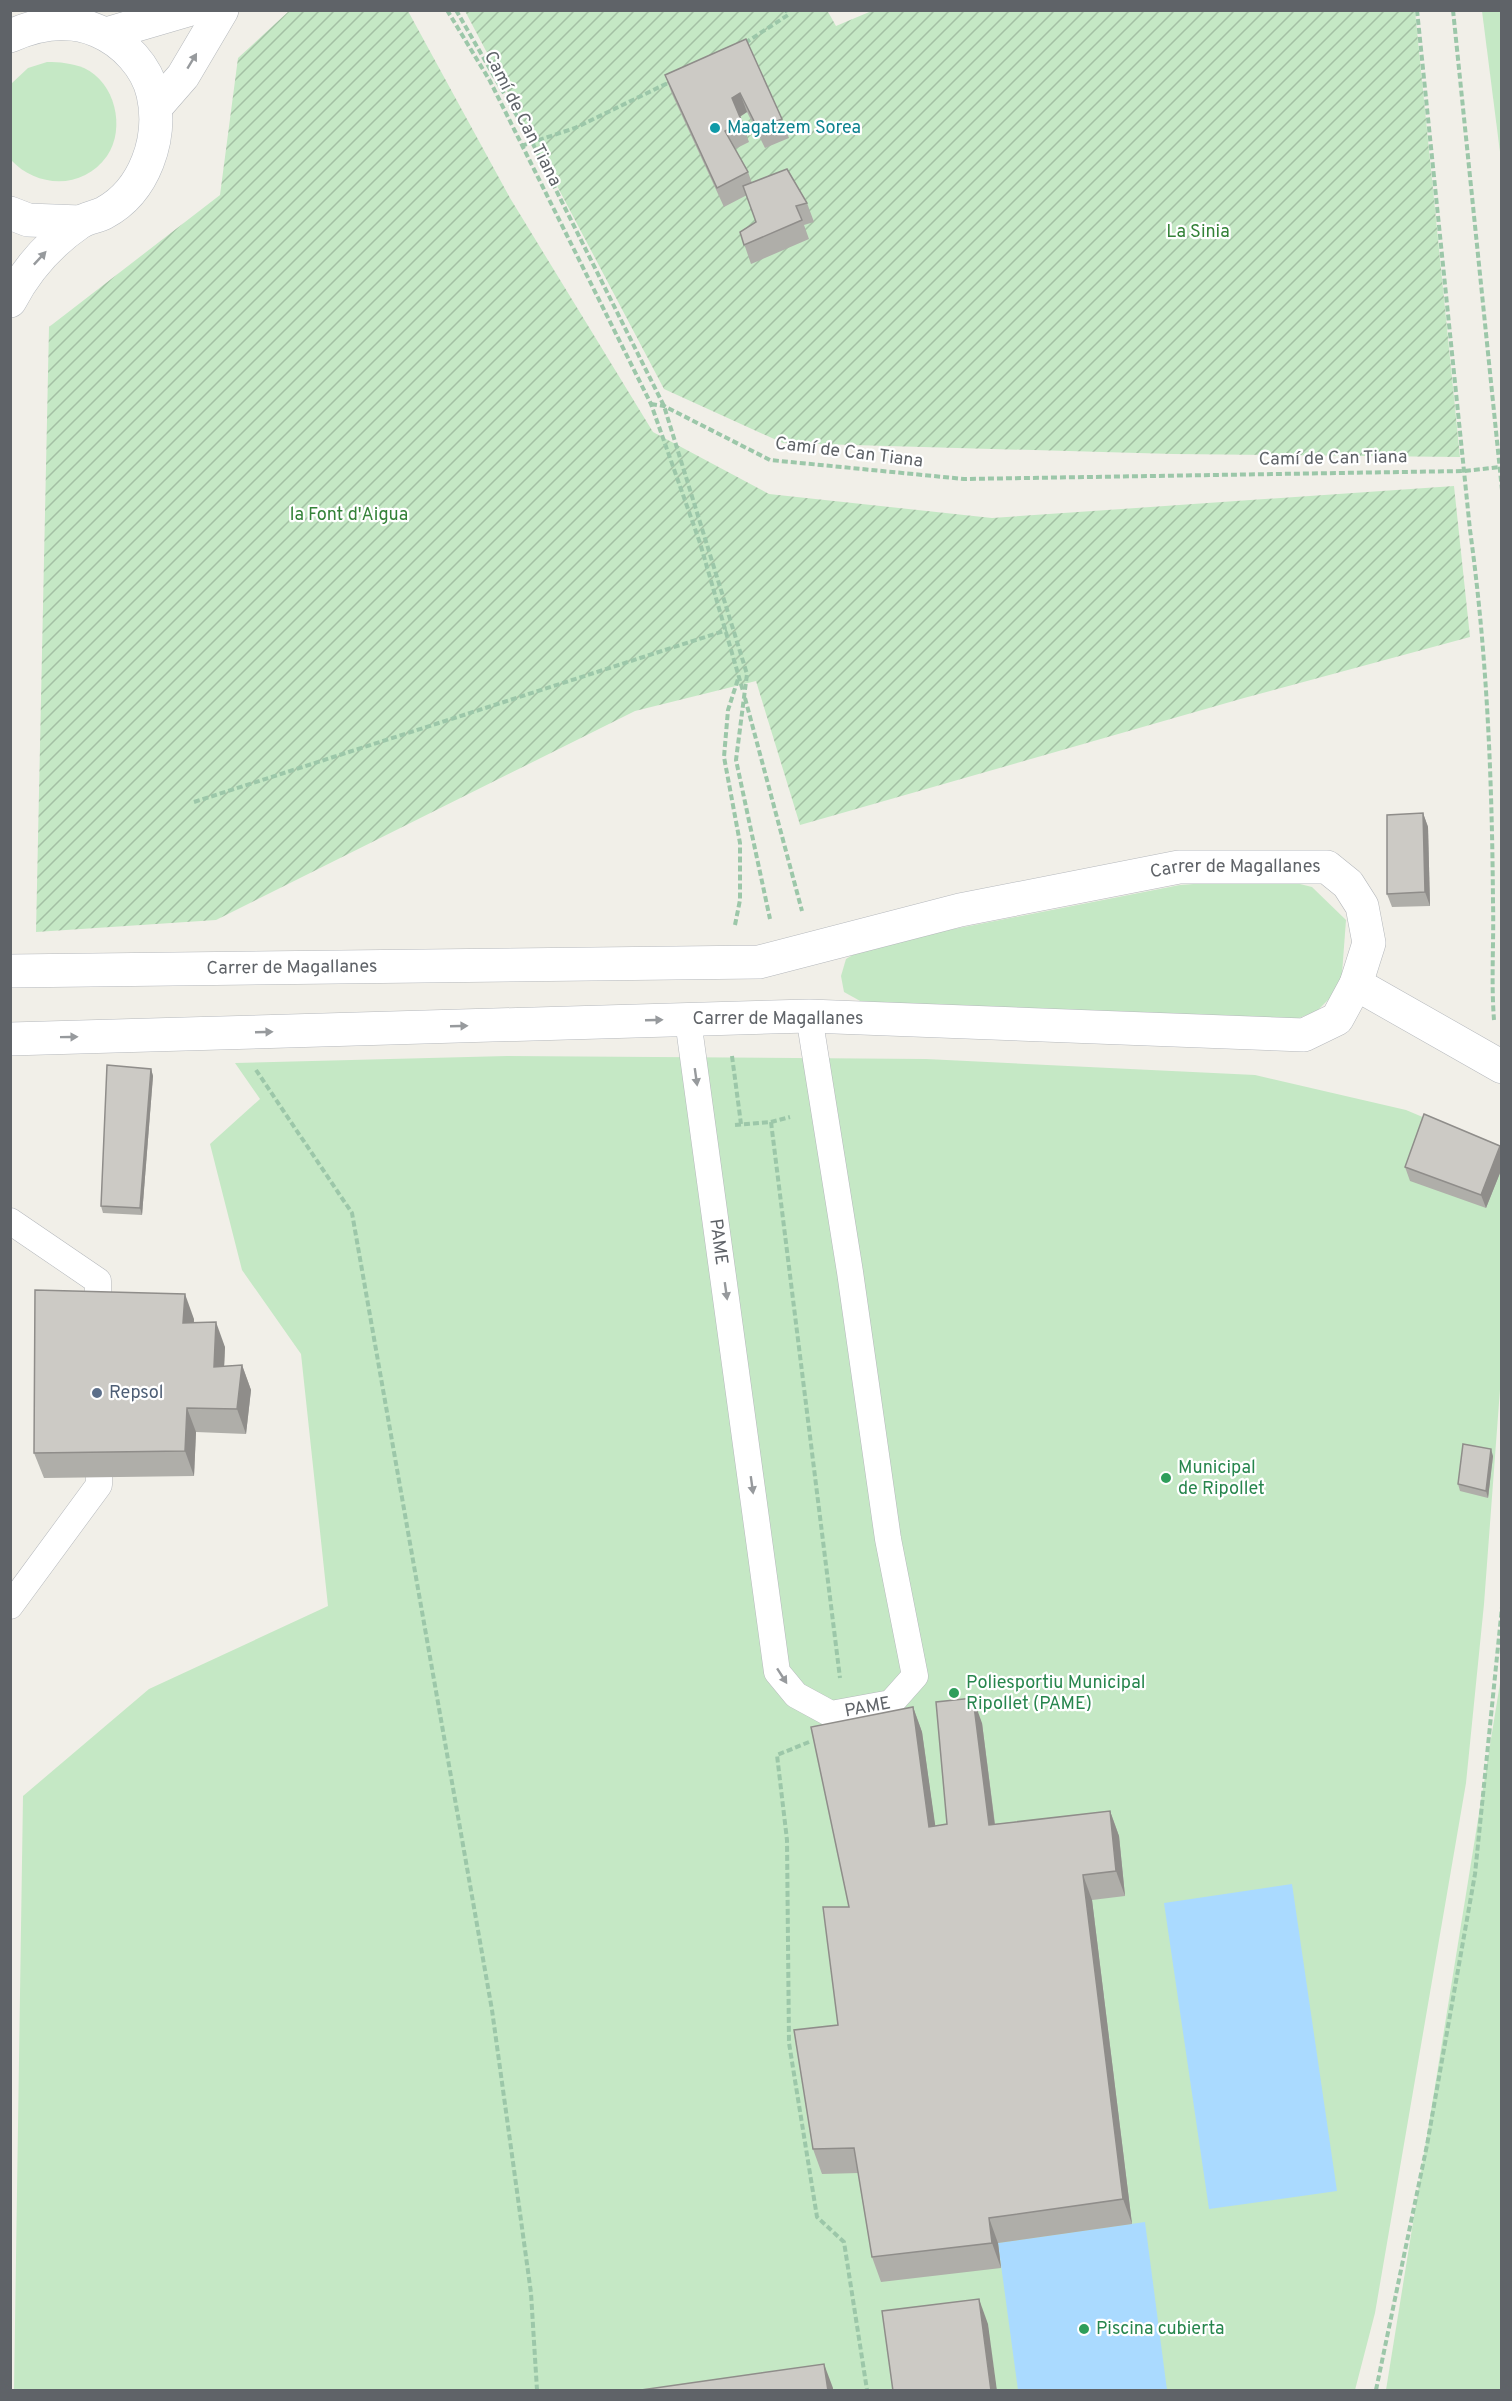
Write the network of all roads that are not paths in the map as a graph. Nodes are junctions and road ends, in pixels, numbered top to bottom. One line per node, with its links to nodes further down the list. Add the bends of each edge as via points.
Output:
1 (188, 10): 3 (street)
2 (222, 10): 5 (street, one-way to 2, via 183,76)
3 (95, 25): 4 (street, via 66,22); 5 (street, via 129,52 142,68)
4 (10, 36)
5 (156, 107): 7 (street, via 156,137 146,169 123,199)
6 (10, 213): 7 (street, via 28,220)
7 (80, 222): 8 (street, one-way to 7, via 22,278 42,254)
8 (10, 301)
9 (10, 971): 10 (street, Carrer de Magallanes, via 759,962 960,910 1179,867 1327,867 1348,884 1362,906 1369,943)
10 (1356, 984): 11 (street, Carrer de Magallanes, via 1337,1019 1304,1035); 14 (street)
11 (809, 1016): 12 (street, Carrer de Magallanes); 12 (lane, PAME, one-way to 11, via 777,1672 796,1695 831,1714 891,1703 915,1676 888,1539)
12 (688, 1020): 13 (street, Carrer de Magallanes, one-way to 12)
13 (10, 1039)
14 (1500, 1066)
15 (10, 1221): 16 (lane, via 98,1281)
16 (98, 1316)
17 (99, 1477): 18 (lane, via 99,1485)
18 (10, 1606)

